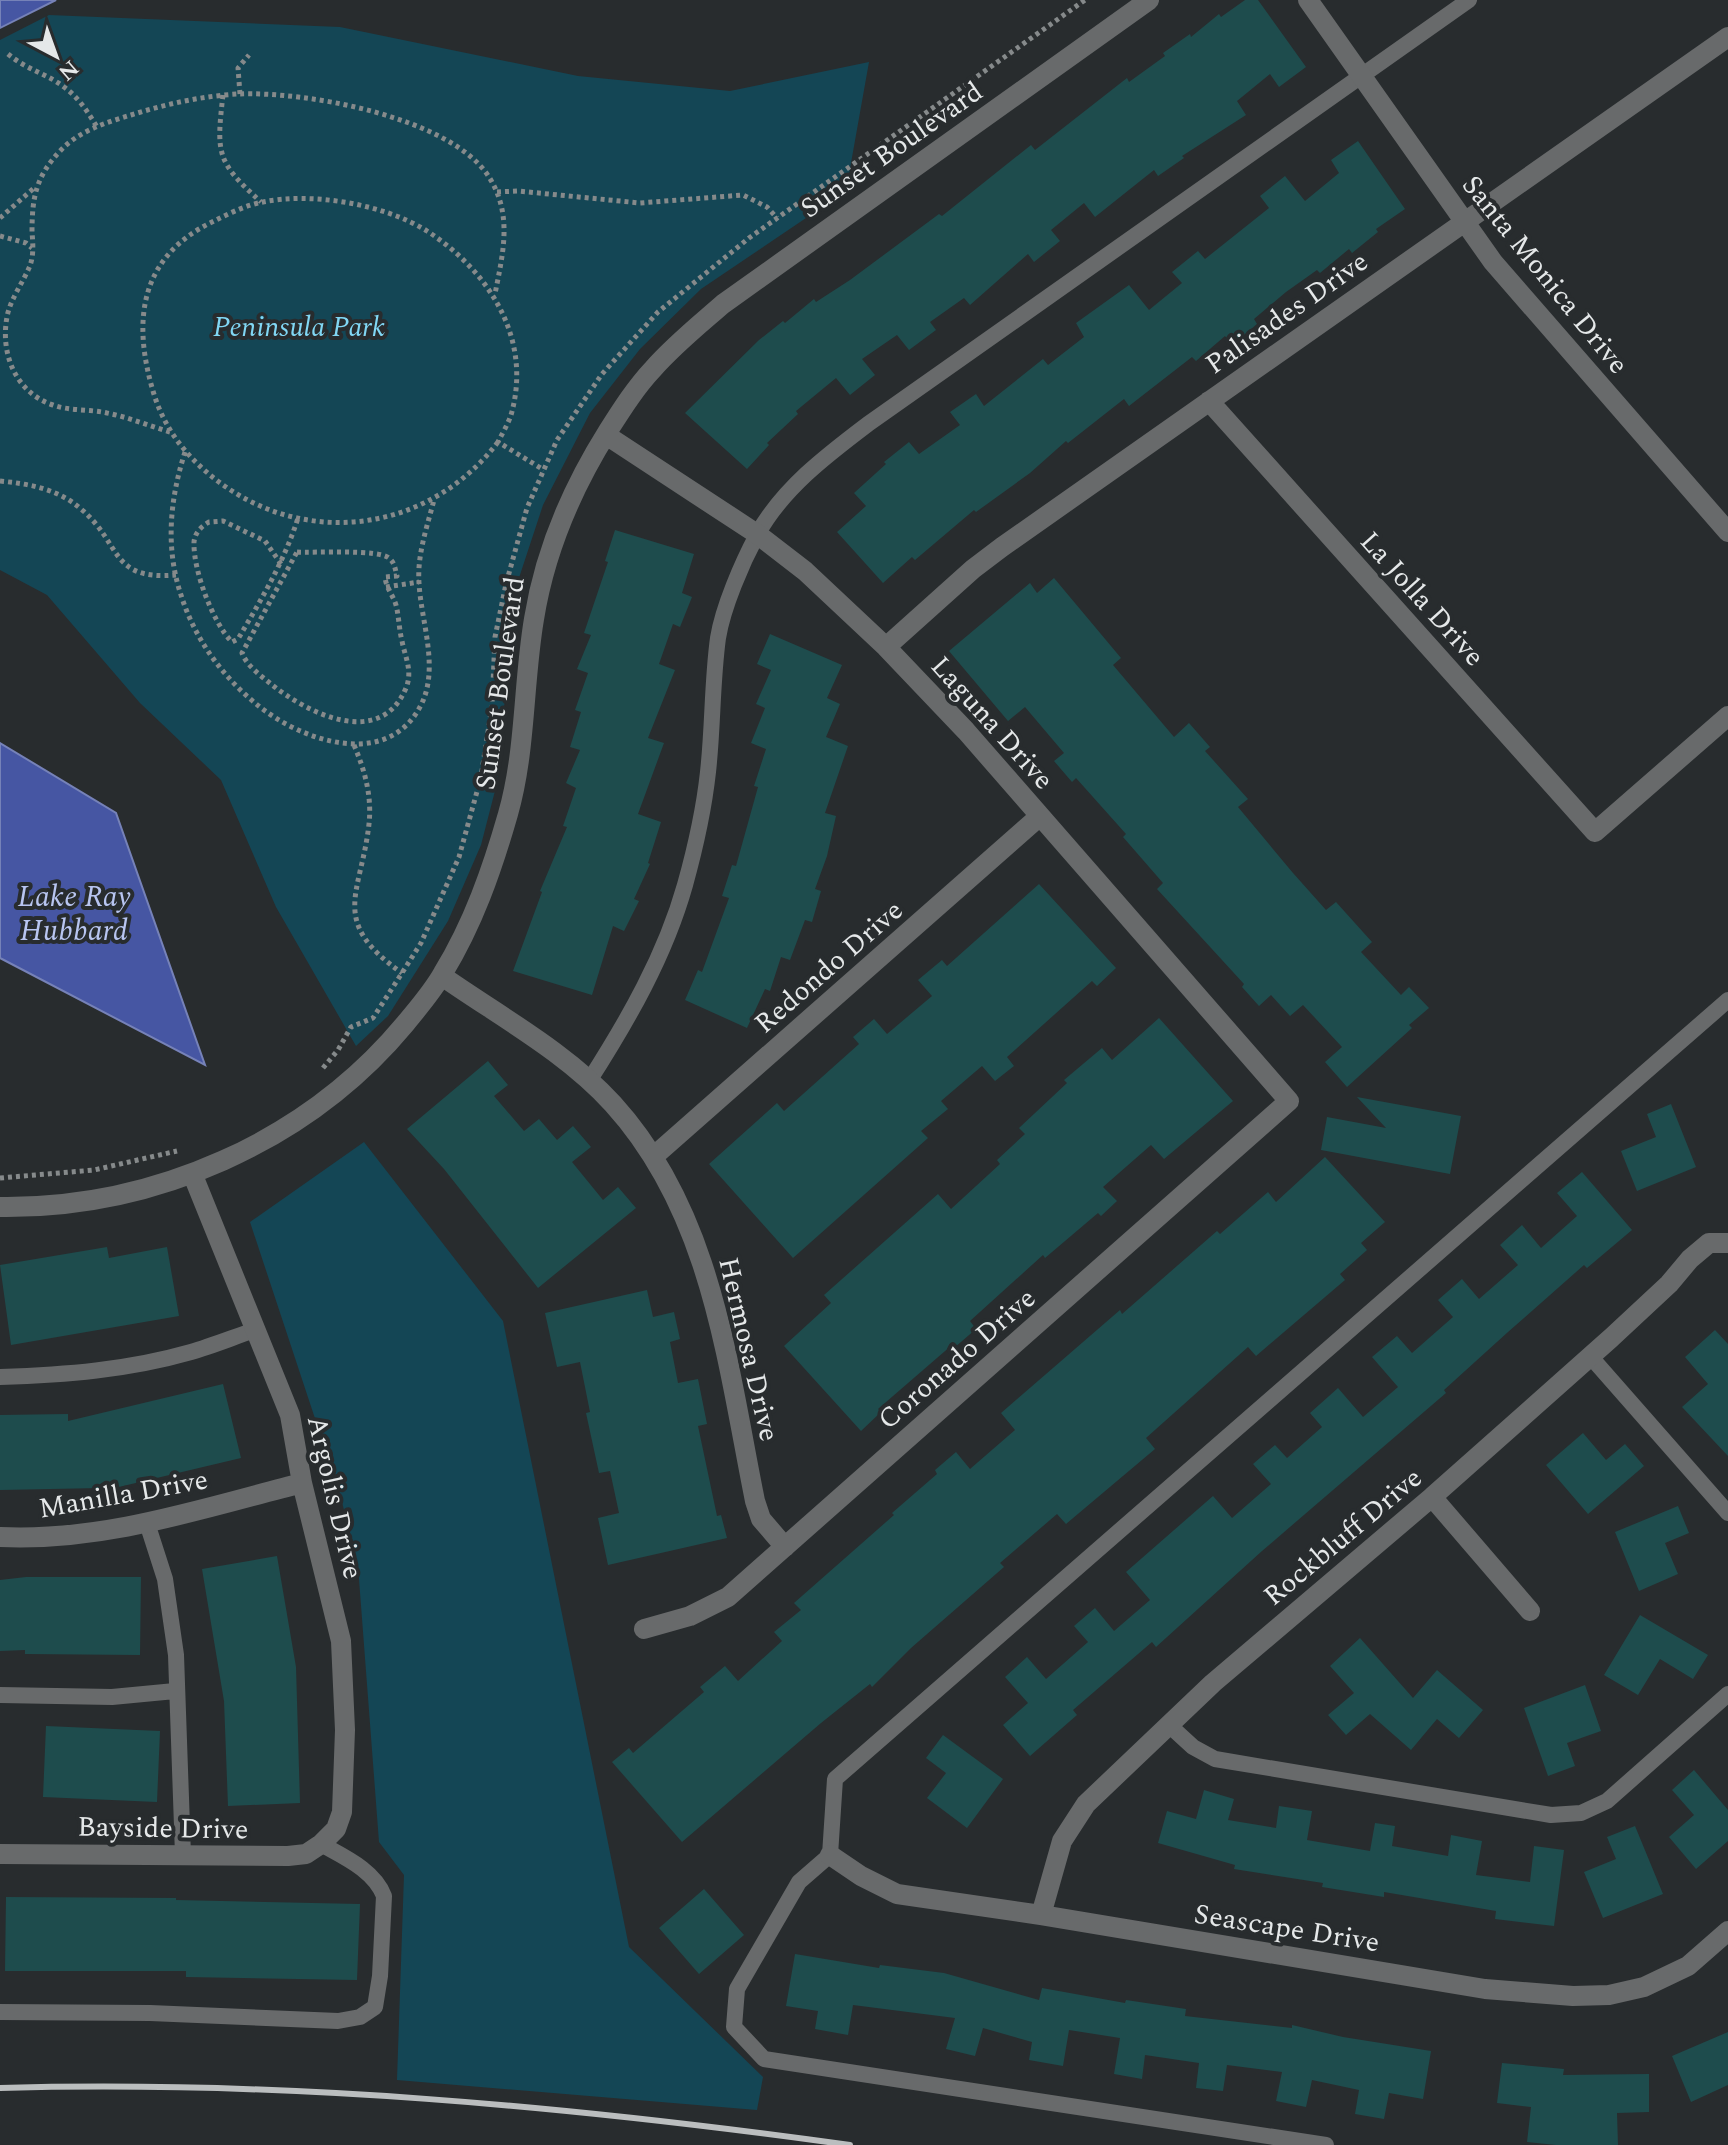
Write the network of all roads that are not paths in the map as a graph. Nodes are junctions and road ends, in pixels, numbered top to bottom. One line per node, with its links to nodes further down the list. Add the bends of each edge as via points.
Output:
1 (1149, 0): 8 (street, Sunset Boulevard, via 723,304 652,370)
2 (1308, 0): 5 (street, Santa Monica Drive)
3 (1469, 0): 5 (lane)
4 (1728, 37): 6 (street, Palisades Drive)
5 (1361, 76): 6 (street, Santa Monica Drive); 10 (lane, via 845,441 788,494)
6 (1464, 221): 7 (street, Palisades Drive); 9 (street, Santa Monica Drive, via 1493,262)
7 (1209, 401): 11 (street, Palisades Drive, via 973,569); 12 (street, La Jolla Drive, via 1595,832)
8 (606, 435): 10 (street, Laguna Drive); 14 (street, Sunset Boulevard, via 577,483 543,571 509,811 482,893)
9 (1728, 532)
10 (757, 534): 11 (street, Laguna Drive); 16 (lane, via 719,635 708,774 685,886 631,1015)
11 (886, 647): 13 (street, Laguna Drive)
12 (1728, 716)
13 (1040, 816): 17 (street, Laguna Drive); 18 (street, Redondo Drive)
14 (442, 976): 16 (street, Hermosa Drive); 19 (street, Sunset Boulevard, via 387,1045 328,1098 266,1139)
15 (1728, 1000): 40 (lane, via 835,1779)
16 (589, 1081): 18 (street, Hermosa Drive)
17 (1289, 1101): 30 (street, Coronado Drive)
18 (653, 1157): 30 (street, Hermosa Drive, via 703,1261 755,1501 761,1519)
19 (192, 1173): 20 (street, Sunset Boulevard, via 108,1197); 22 (street, Argolis Drive)
20 (0, 1207)
21 (1728, 1243): 23 (street, Rockbluff Drive, via 1709,1243)
22 (255, 1330): 24 (lane, via 131,1366); 25 (street, Argolis Drive, via 290,1415)
23 (1590, 1356): 26 (street, Rockbluff Drive); 27 (lane)
24 (0, 1377)
25 (302, 1483): 28 (street, Manilla Drive); 37 (street, Argolis Drive, via 341,1641 342,1812 336,1829)
26 (1432, 1497): 31 (street); 36 (street, Rockbluff Drive)
27 (1728, 1513)
28 (147, 1523): 29 (street, Manilla Drive, via 31,1539); 33 (lane, via 165,1579 176,1655)
29 (0, 1537)
30 (785, 1547): 32 (street, Coronado Drive, via 713,1606)
31 (1530, 1611)
32 (644, 1629)
33 (175, 1691): 35 (lane, via 112,1697); 39 (lane)
34 (1728, 1694): 36 (lane, via 1607,1801 1581,1813 1551,1815 1215,1759)
35 (0, 1695)
36 (1169, 1725): 41 (street, Rockbluff Drive, via 1086,1804 1062,1841)
37 (321, 1844): 39 (street, Bayside Drive, via 306,1854 288,1856); 43 (lane, via 355,1864 379,1884 384,1896 375,2007 360,2017 338,2021)
38 (0, 1854): 39 (street, Bayside Drive)
39 (183, 1855)
40 (830, 1855): 41 (street, Seascape Drive, via 897,1894); 44 (lane, via 799,1882 737,1989 734,2027 764,2059)
41 (1041, 1915): 42 (street, Seascape Drive, via 1485,1989 1573,1996 1644,1987 1688,1966)
42 (1728, 1931)
43 (0, 2012)
44 (1326, 2145)

